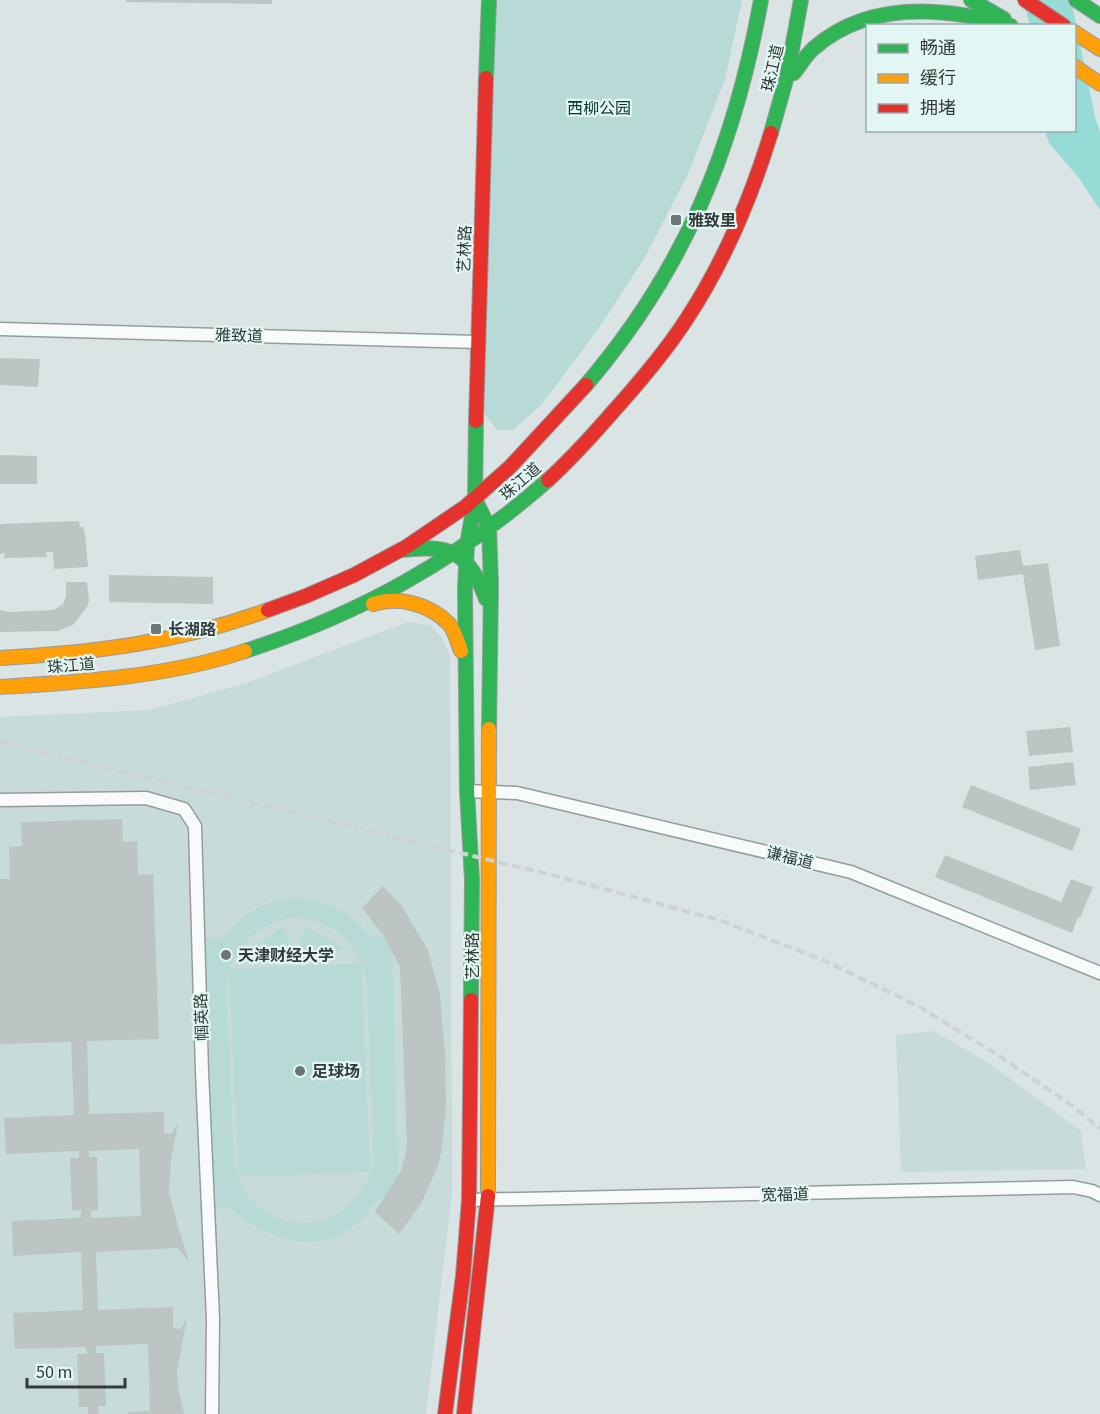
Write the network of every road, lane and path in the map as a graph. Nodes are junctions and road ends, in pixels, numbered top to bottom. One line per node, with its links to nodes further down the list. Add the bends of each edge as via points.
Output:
1 (489, 0): 17 (main road, 艺林路)
2 (761, 0): 18 (main road, 珠江道, via 722,152 681,248 593,378)
3 (801, 0): 15 (main road, 珠江道)
4 (971, 0): 9 (main road)
5 (1025, 0): 10 (main road)
6 (1076, 0): 7 (main road)
7 (1100, 16)
8 (1007, 24): 15 (main road, via 948,10 901,9 859,16 818,40)
9 (1010, 24)
10 (1061, 24)
11 (1076, 33): 12 (main road)
12 (1100, 49)
13 (1076, 67): 14 (main road)
14 (1100, 84)
15 (784, 91): 19 (main road, 珠江道, via 749,197 703,292 669,344 585,443 549,479)
16 (0, 329): 17 (street, 雅致道)
17 (477, 342): 18 (main road, 艺林路)
18 (476, 500): 19 (main road, 艺林路); 20 (main road, 珠江道); 21 (main road, 艺林路)
19 (489, 528): 21 (main road, 珠江道); 23 (main road, 艺林路)
20 (402, 550): 21 (main road, via 435,546); 24 (main road, 珠江道, via 311,594 202,632 108,650)
21 (462, 553): 22 (main road, 珠江道); 23 (main road, via 482,584); 25 (main road, 艺林路)
22 (355, 610): 25 (main road, via 387,600 430,610 451,626); 26 (main road, 珠江道, via 271,643 200,664 79,682)
23 (491, 630): 28 (main road, 艺林路)
24 (0, 658)
25 (465, 672): 27 (main road, 艺林路)
26 (0, 687)
27 (467, 791): 28 (street, 谦福道); 32 (main road, 艺林路, via 472,879)
28 (488, 791): 30 (street, 谦福道, via 517,793 851,872); 33 (main road, 艺林路)
29 (0, 800): 34 (street, 帼英路, via 146,798 184,809 195,826 213,1319)
30 (1100, 973)
31 (1100, 1195): 33 (street, 宽福道, via 1073,1187)
32 (470, 1200): 33 (street, 宽福道); 35 (main road, 艺林路)
33 (488, 1201): 36 (main road, 艺林路)
34 (212, 1414)
35 (445, 1414)
36 (464, 1414)

